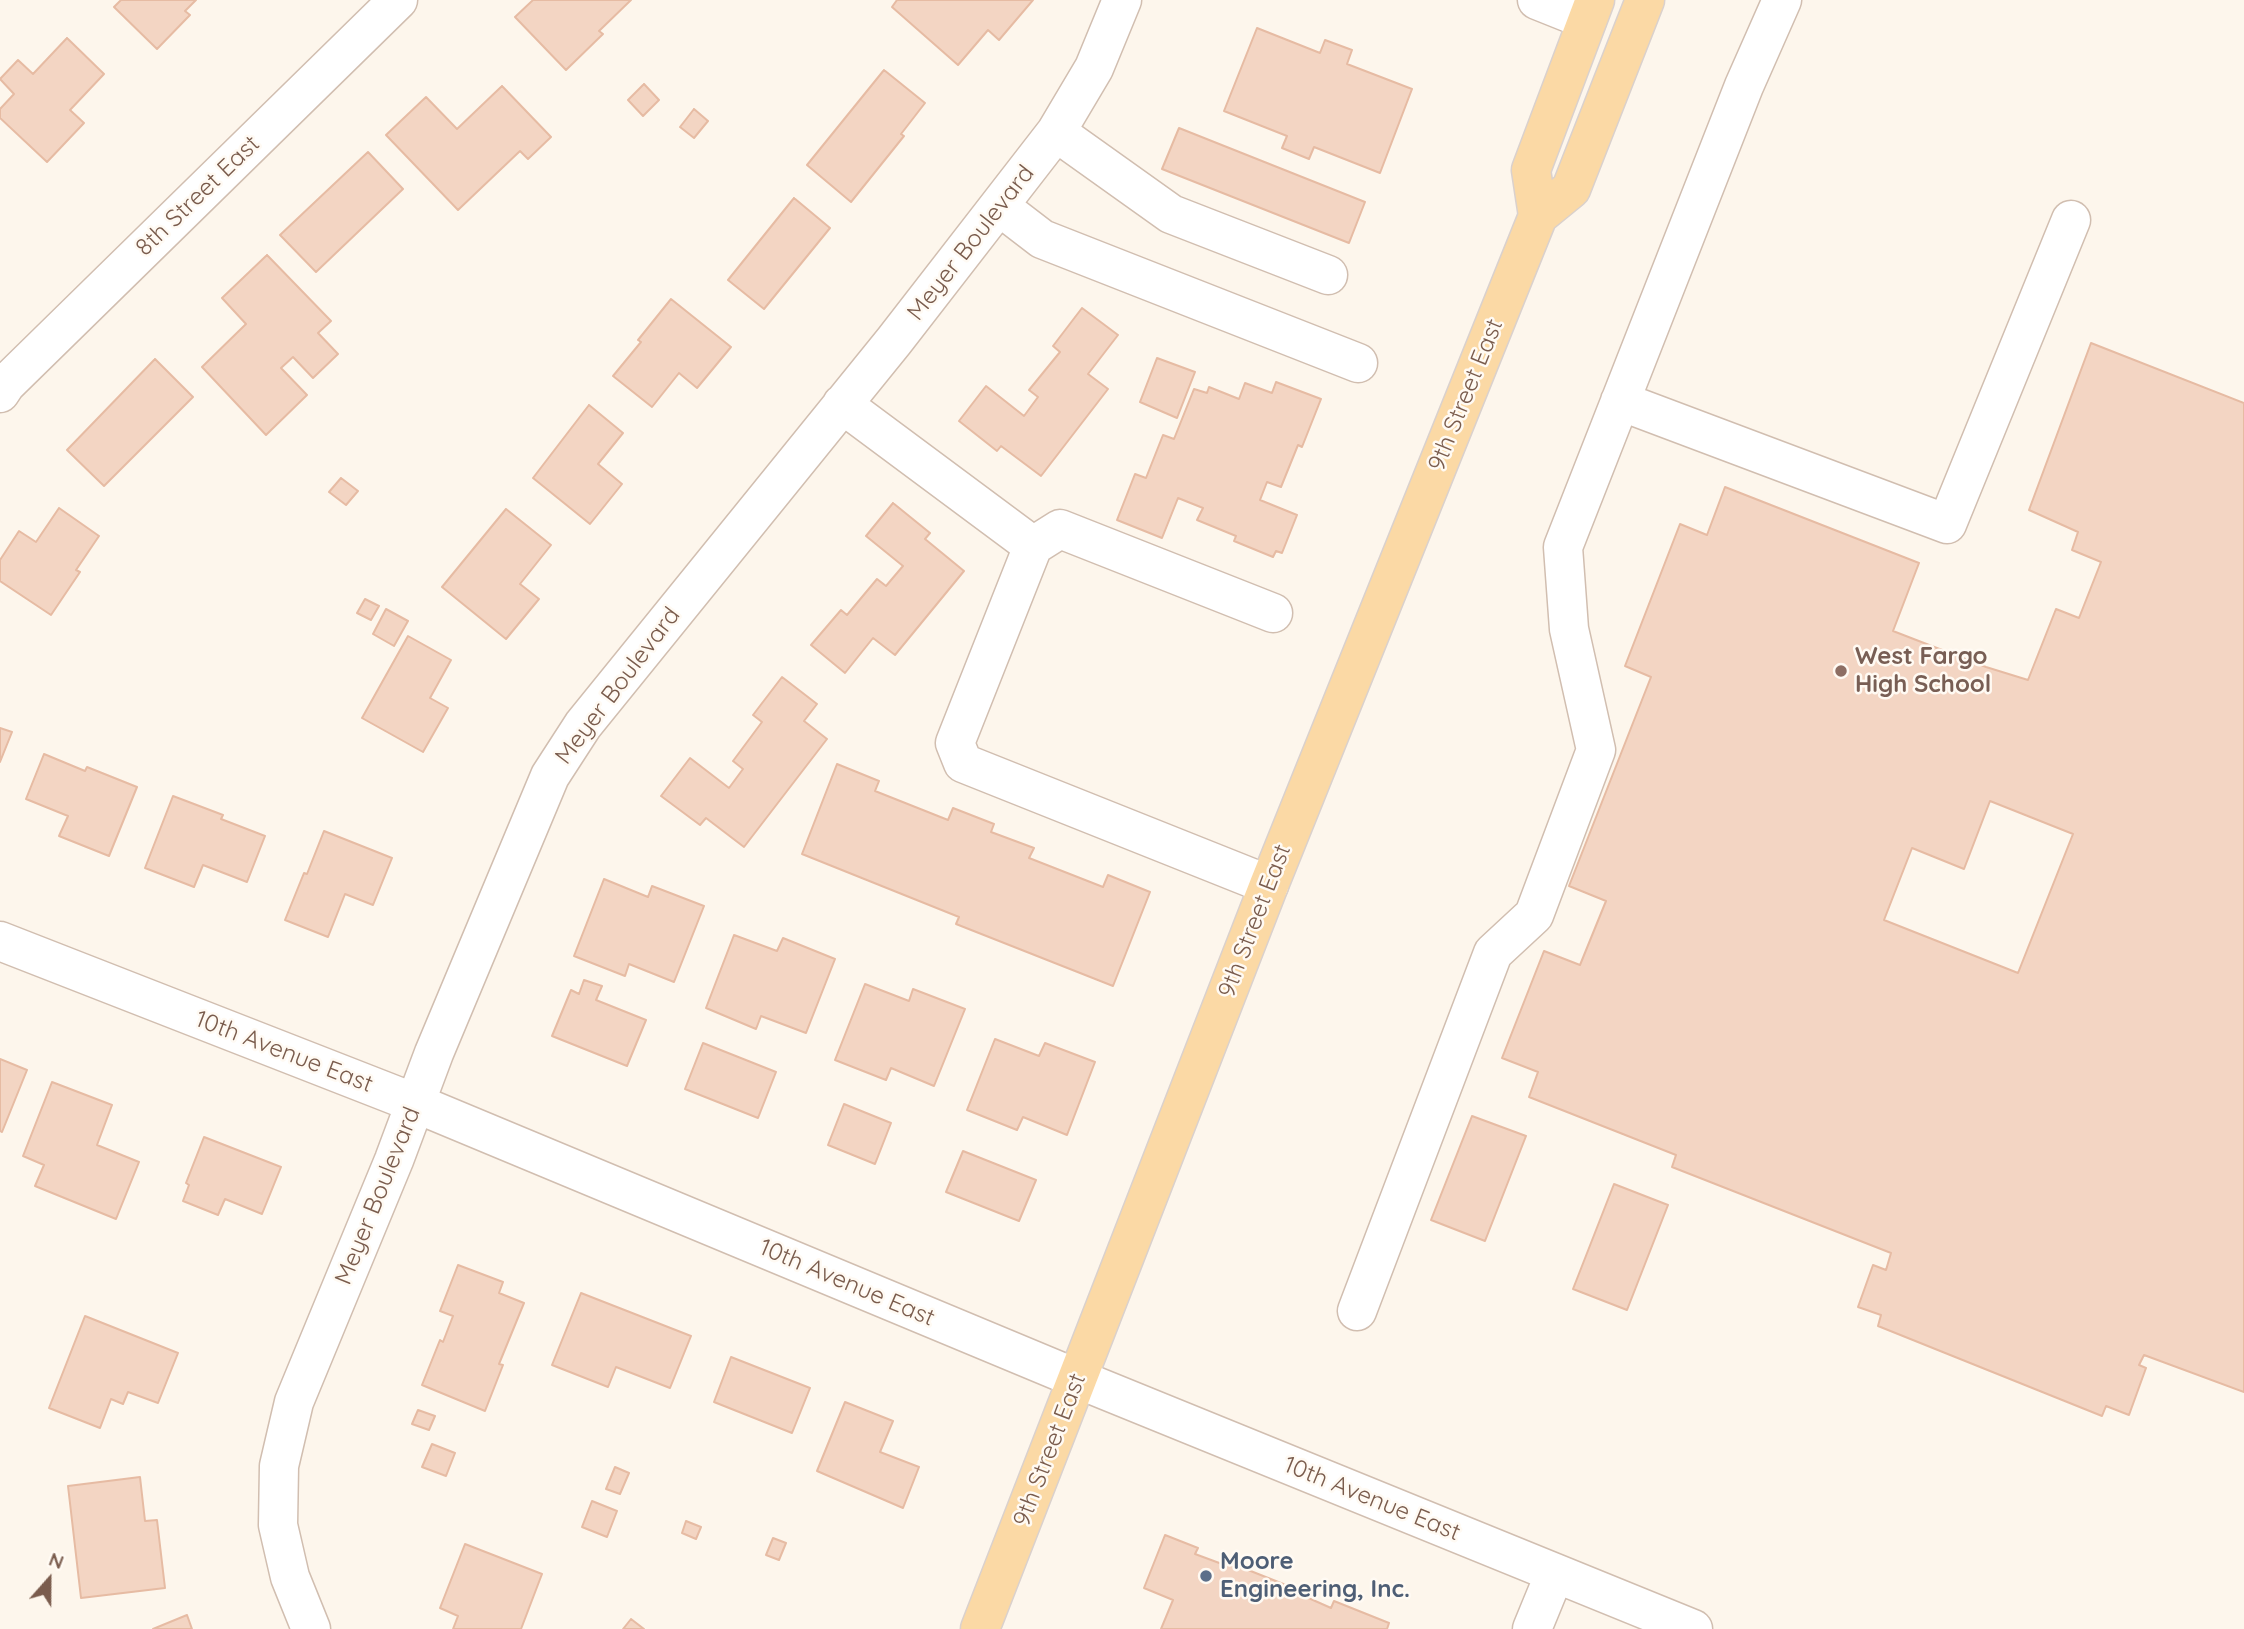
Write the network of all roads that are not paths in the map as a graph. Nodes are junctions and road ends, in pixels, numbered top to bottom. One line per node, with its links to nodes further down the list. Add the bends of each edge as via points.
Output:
1 (398, 0): 13 (street, 8th Street East)
2 (1122, 0): 7 (street, Meyer Boulevard, via 1094,68)
3 (1537, 0): 6 (street)
4 (1645, 0): 9 (main road, 9th Street East, via 1571,189)
5 (1782, 0): 14 (street)
6 (1591, 10): 9 (main road, via 1531,170)
7 (1056, 132): 8 (street, Meyer Boulevard); 11 (street, via 1171,214)
8 (999, 206): 12 (street, via 1042,239); 15 (street, Meyer Boulevard)
9 (1538, 216): 18 (main road, 9th Street East)
10 (2071, 220): 14 (street, via 1947,524)
11 (1328, 275)
12 (1359, 363)
13 (0, 393)
14 (1620, 401): 21 (street, via 1563,547 1569,628 1596,750 1534,915 1493,953)
15 (842, 404): 16 (street); 20 (street, Meyer Boulevard, via 583,725 550,776)
16 (1033, 546): 17 (street, via 1060,529); 18 (street, via 955,743 963,763)
17 (1273, 612)
18 (1269, 885): 22 (main road, 9th Street East)
19 (0, 941): 20 (street, 10th Avenue East)
20 (415, 1103): 22 (street, 10th Avenue East); 24 (street, Meyer Boulevard, via 294,1402 279,1465 278,1525 290,1577)
21 (1357, 1311)
22 (1077, 1379): 23 (street, 10th Avenue East); 25 (main road, 9th Street East)
23 (1555, 1573): 26 (street); 27 (street, 10th Avenue East)
24 (311, 1629)
25 (980, 1629)
26 (1532, 1629)
27 (1693, 1629)

